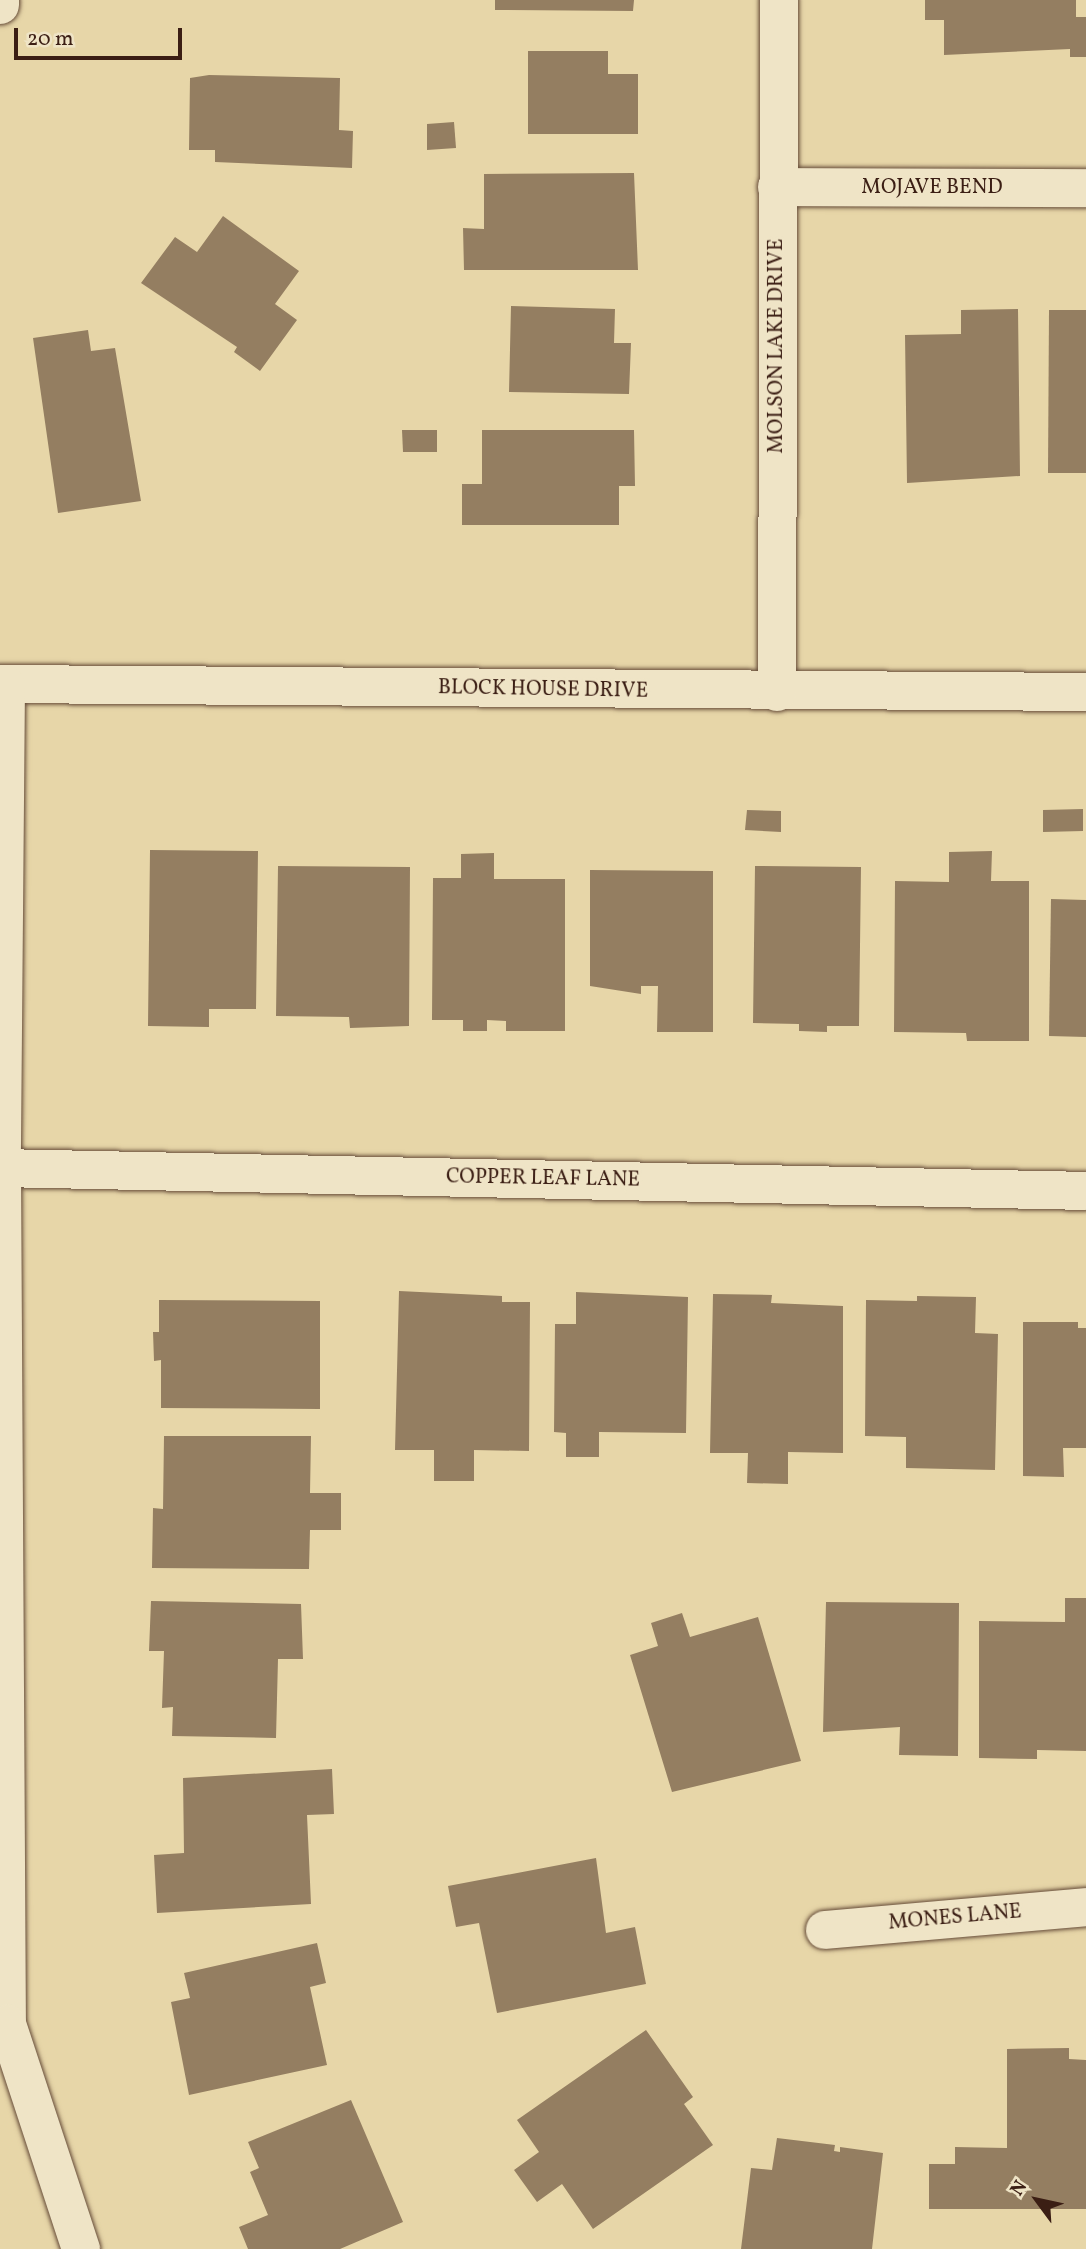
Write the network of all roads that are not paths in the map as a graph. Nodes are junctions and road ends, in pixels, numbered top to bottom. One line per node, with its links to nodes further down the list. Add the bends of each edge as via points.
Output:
1 (779, 0): 2 (street, MOLSON LAKE DRIVE)
2 (777, 187): 3 (street, MOJAVE BEND); 5 (street, MOLSON LAKE DRIVE)
3 (1086, 188)
4 (3, 685): 5 (street, BLOCK HOUSE DRIVE); 7 (street)
5 (777, 692): 6 (street, BLOCK HOUSE DRIVE)
6 (1086, 692)
7 (1, 1168): 8 (street, COPPER LEAF LANE); 11 (street, via 7,2024)
8 (1086, 1191)
9 (1086, 1907): 10 (street, MONES LANE)
10 (825, 1930)
11 (81, 2249)

